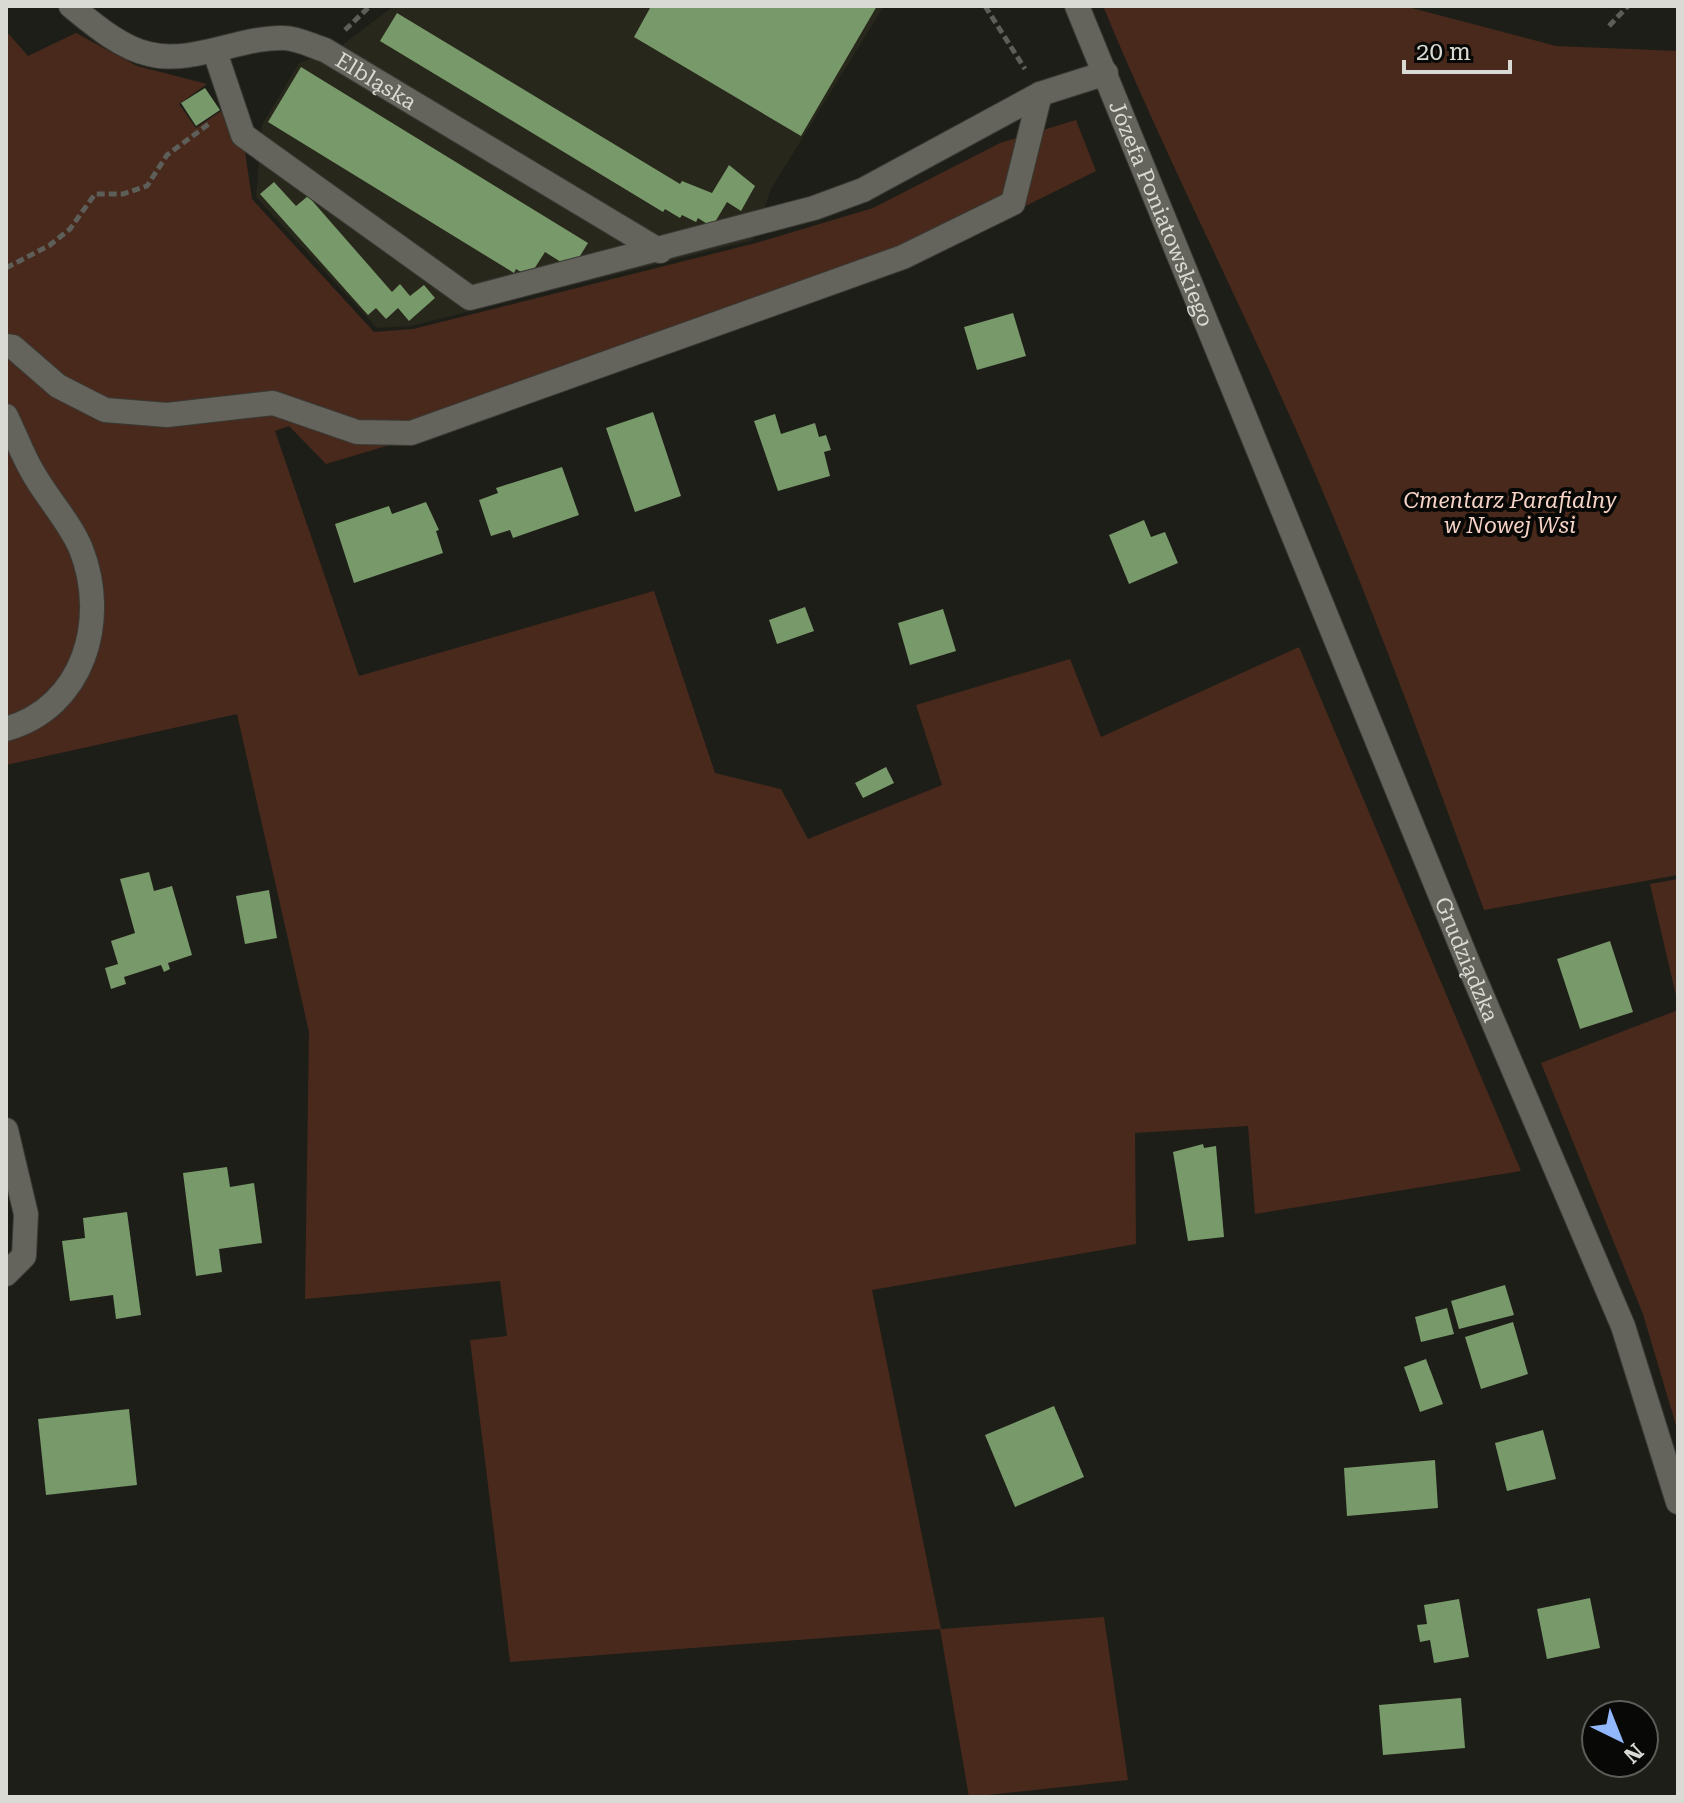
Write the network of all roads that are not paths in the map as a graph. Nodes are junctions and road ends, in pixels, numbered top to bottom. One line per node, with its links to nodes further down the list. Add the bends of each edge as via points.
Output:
1 (71, 6): 3 (street, Elbląska, via 98,28 150,55)
2 (1077, 6): 4 (street, Józefa Poniatowskiego)
3 (215, 52): 6 (street, Elbląska, via 254,40 286,38 325,50); 6 (street, via 243,135 470,298)
4 (1106, 73): 5 (street); 9 (street, Józefa Poniatowskiego)
5 (1040, 94): 6 (street, via 863,190); 7 (street, via 1013,203 903,257 411,433 357,432 273,403 167,415 105,410 58,386)
6 (660, 251)
7 (6, 346)
8 (6, 416): 10 (street, via 32,471 81,549 91,620 82,669 55,704)
9 (1247, 421): 13 (street, Grudziądzka, via 1623,1326)
10 (6, 729)
11 (6, 1130): 12 (street, via 26,1214 24,1256)
12 (6, 1274)
13 (1678, 1502)

